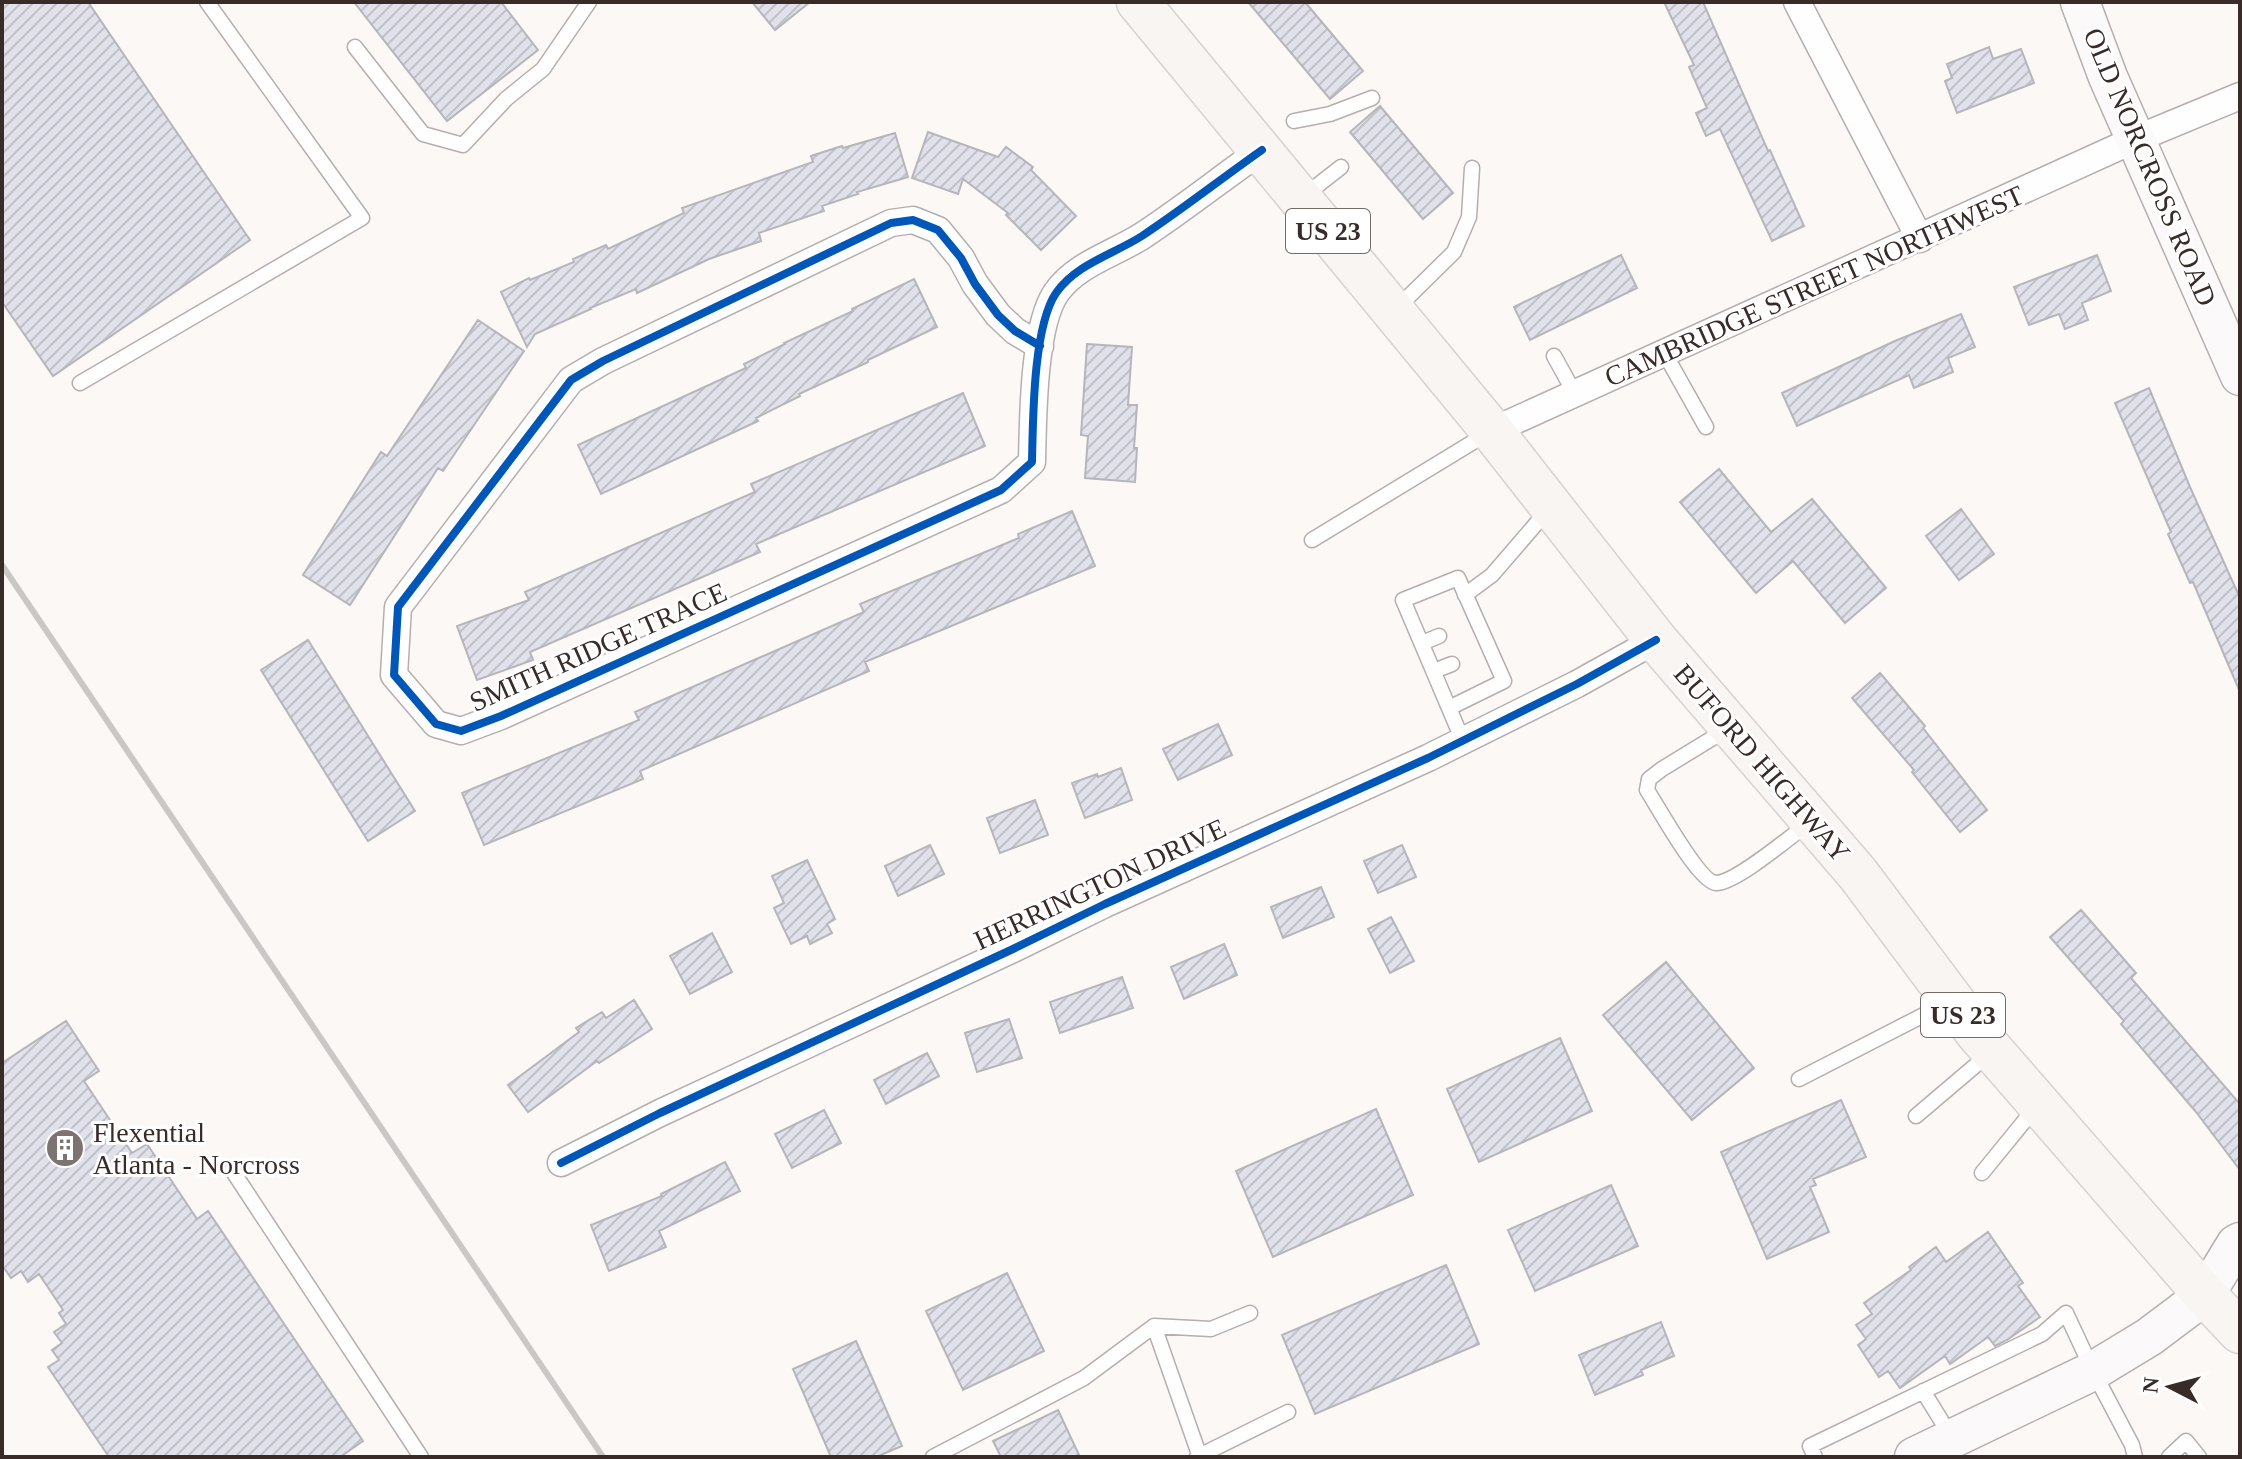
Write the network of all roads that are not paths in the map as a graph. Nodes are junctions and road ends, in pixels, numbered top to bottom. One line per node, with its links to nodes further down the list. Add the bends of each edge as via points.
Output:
1 (207, 2): 21 (lane, via 362,218)
2 (589, 2): 6 (lane, via 543,69 463,145 423,134)
3 (1138, 2): 11 (main road, BUFORD HIGHWAY / US 23)
4 (1797, 2): 15 (street)
5 (2080, 2): 10 (street, OLD NORCROSS ROAD)
6 (355, 47)
7 (2240, 96): 10 (street, CAMBRIDGE STREET NORTHWEST)
8 (1372, 98): 9 (lane)
9 (1294, 121)
10 (2136, 139): 15 (street, CAMBRIDGE STREET NORTHWEST); 20 (street, OLD NORCROSS ROAD)
11 (1262, 150): 14 (main road, BUFORD HIGHWAY / US 23); 17 (street, SMITH RIDGE TRACE, via 1140,237 1073,276 1056,293 1043,321)
12 (1341, 167): 14 (lane)
13 (1472, 168): 16 (lane, via 1469,217 1454,252)
14 (1301, 198): 16 (main road, BUFORD HIGHWAY / US 23)
15 (1920, 239): 18 (street, CAMBRIDGE STREET NORTHWEST)
16 (1394, 311): 24 (main road, BUFORD HIGHWAY / US 23)
17 (1040, 346): 17 (street, SMITH RIDGE TRACE, via 1032,462 1001,490 461,731 436,724 394,675 398,607 571,380 603,361 891,223 913,220 938,230 998,315)
18 (1665, 354): 22 (street, CAMBRIDGE STREET NORTHWEST); 23 (lane)
19 (1554, 356): 22 (lane)
20 (2240, 376)
21 (80, 383)
22 (1575, 394): 24 (street, CAMBRIDGE STREET NORTHWEST)
23 (1706, 427)
24 (1492, 431): 25 (main road, BUFORD HIGHWAY / US 23); 26 (lane)
25 (1551, 507): 27 (lane, via 1492,575); 31 (main road, BUFORD HIGHWAY / US 23)
26 (1312, 540)
27 (1465, 595): 28 (lane); 32 (lane, via 1458,578 1403,600)
28 (1477, 620): 29 (lane); 33 (lane)
29 (1461, 626)
30 (1439, 636): 32 (lane)
31 (1656, 640): 38 (main road, BUFORD HIGHWAY / US 23); 39 (street, HERRINGTON DRIVE)
32 (1422, 643): 36 (lane)
33 (1491, 650): 34 (lane); 37 (lane, via 1504,681)
34 (1475, 655)
35 (1452, 664): 36 (lane)
36 (1434, 671): 37 (lane)
37 (1449, 708): 39 (lane)
38 (1731, 726): 40 (main road, BUFORD HIGHWAY / US 23); 40 (lane, via 1649,779 1647,790 1695,866 1708,881 1719,883)
39 (1463, 741): 46 (street, HERRINGTON DRIVE, via 1105,904)
40 (1812, 820): 41 (main road, BUFORD HIGHWAY / US 23)
41 (1953, 1000): 42 (main road, BUFORD HIGHWAY / US 23); 43 (lane)
42 (1992, 1051): 44 (main road, BUFORD HIGHWAY / US 23); 45 (lane)
43 (1799, 1079)
44 (2038, 1105): 48 (lane); 50 (main road, BUFORD HIGHWAY / US 23)
45 (1916, 1116)
46 (561, 1163)
47 (232, 1170): 59 (lane)
48 (1982, 1173)
49 (2240, 1242): 50 (street)
50 (2222, 1290): 53 (main road, BUFORD HIGHWAY / US 23); 54 (street)
51 (1250, 1313): 52 (lane, via 1211,1329)
52 (1154, 1326): 60 (lane, via 1084,1378); 61 (lane)
53 (2240, 1332)
54 (2093, 1371): 55 (lane, via 2066,1313 2042,1334); 57 (street); 63 (lane)
55 (1923, 1391): 57 (lane); 58 (lane)
56 (1288, 1412): 61 (lane)
57 (1952, 1438): 62 (street)
58 (1812, 1452)
59 (421, 1457)
60 (933, 1457)
61 (1199, 1457)
62 (1914, 1457)
63 (2135, 1457)
64 (2169, 1457): 65 (lane, via 2186,1441)
65 (2199, 1457)

